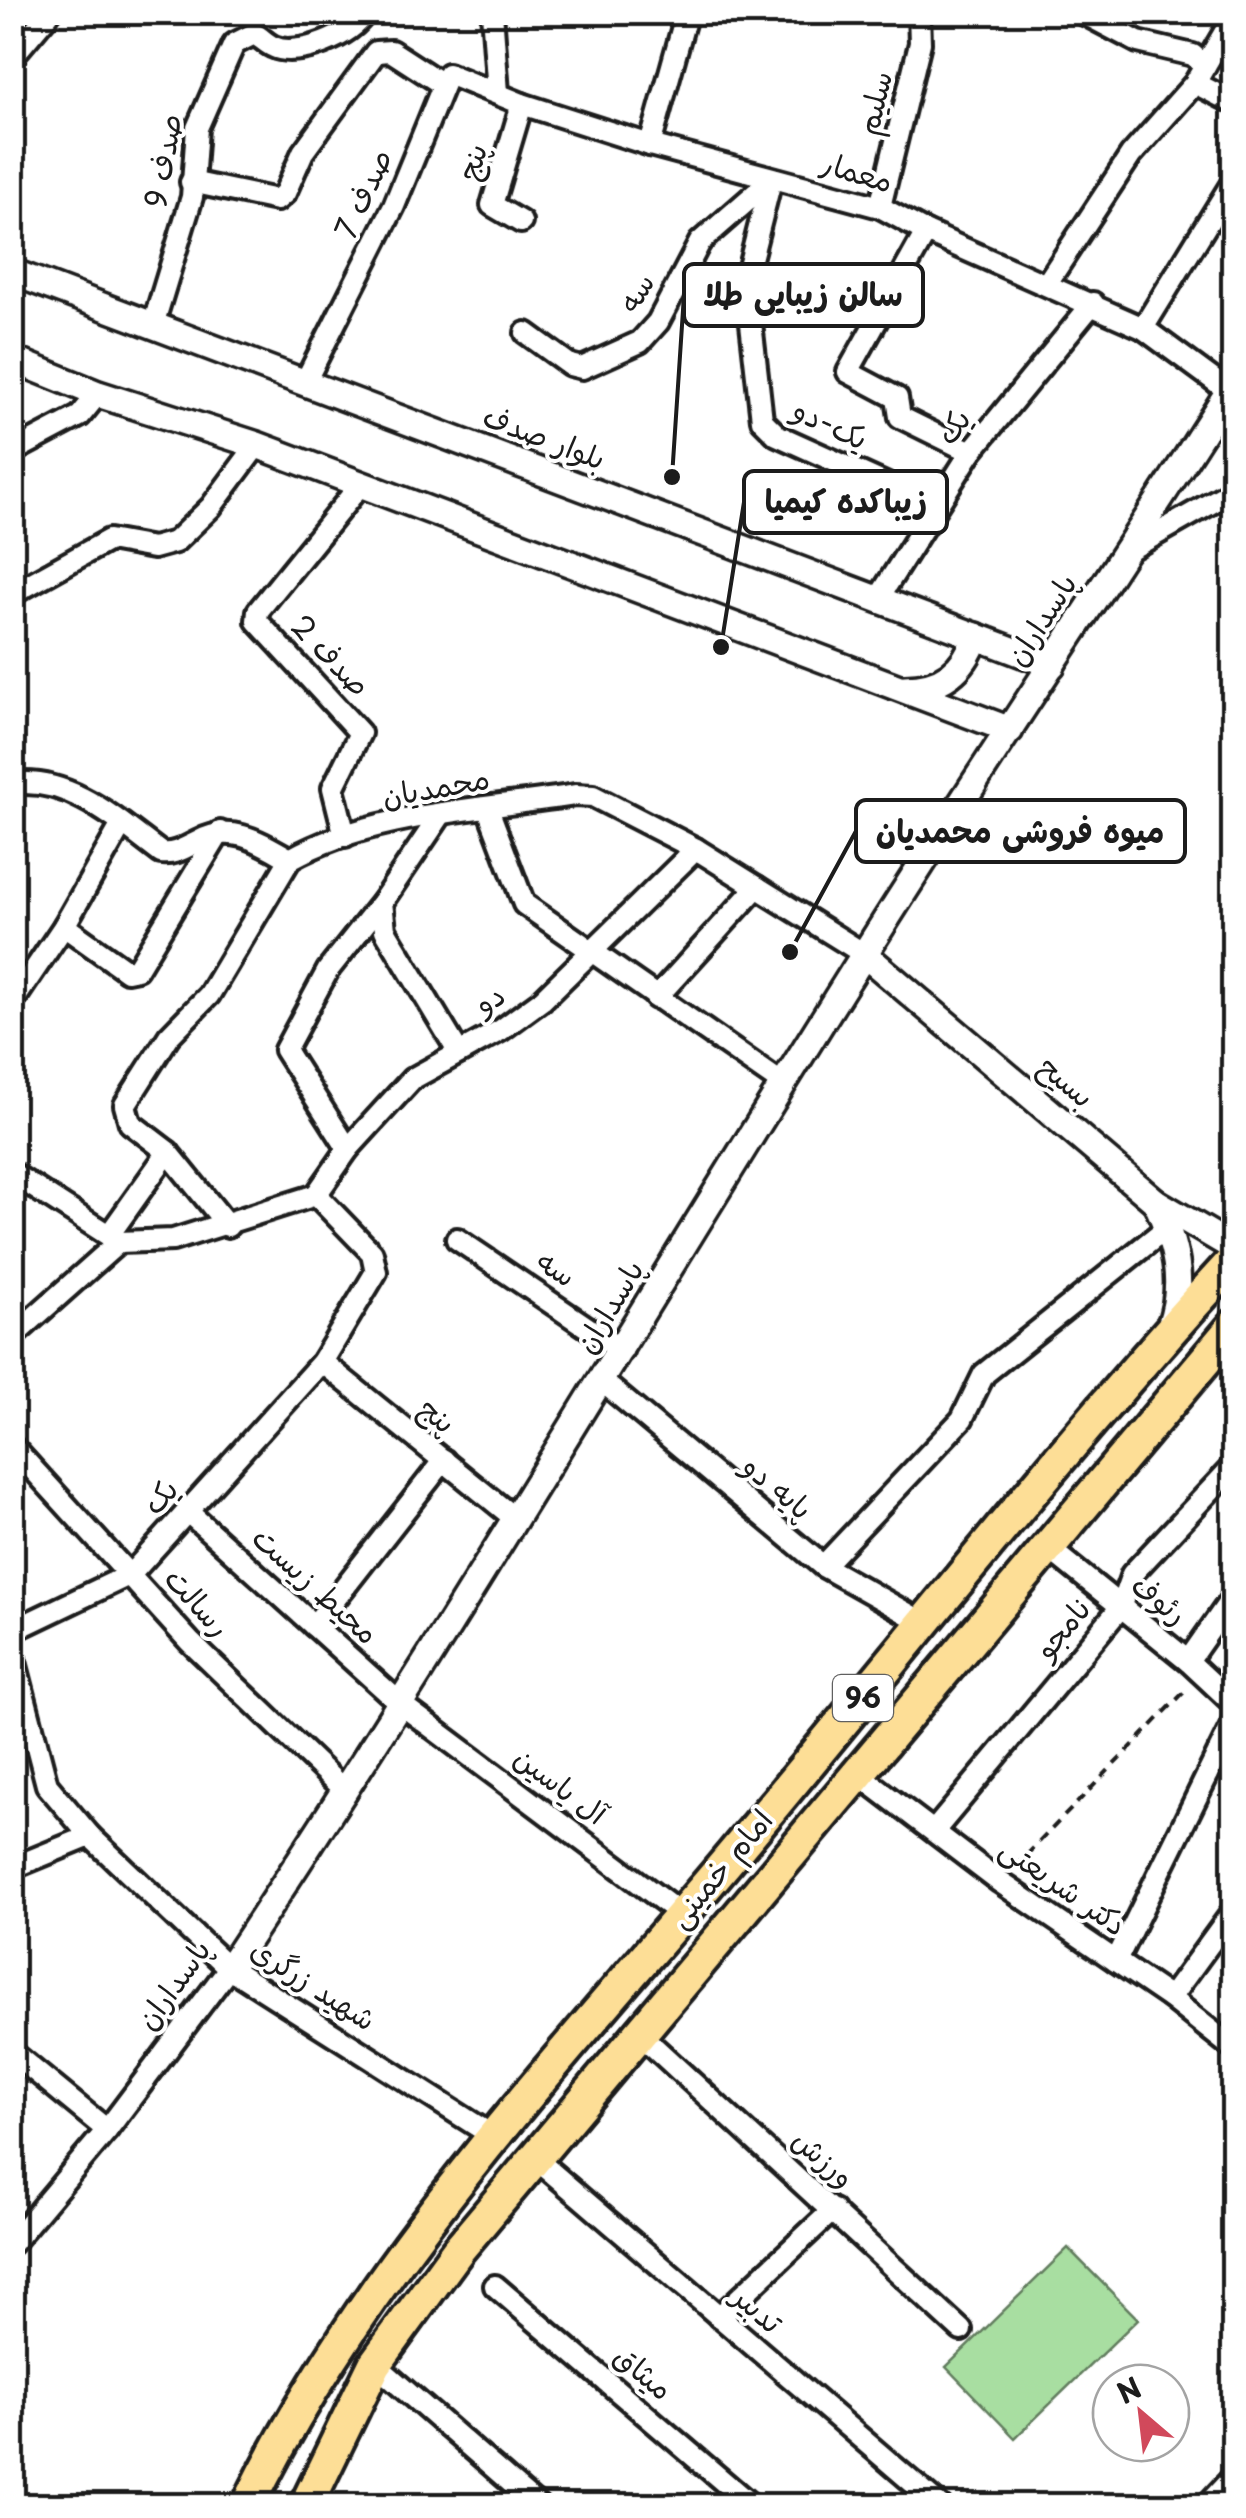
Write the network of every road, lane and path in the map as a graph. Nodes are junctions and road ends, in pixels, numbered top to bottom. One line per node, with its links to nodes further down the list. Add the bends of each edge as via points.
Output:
1 (50, 12): 8 (street)
2 (365, 12): 17 (street, صدف 9, via 354,28 324,44 280,49 254,34 237,39 196,128)
3 (492, 12): 11 (street)
4 (687, 12): 14 (street)
5 (919, 12): 18 (street, سلیم, via 920,44)
6 (1082, 12): 9 (street, via 1138,42 1193,54)
7 (1234, 16): 9 (street)
8 (12, 57)
9 (1200, 74): 12 (street); 22 (street, via 1130,155)
10 (442, 84): 11 (street, via 451,74); 17 (street, via 391,51 376,52 324,120 286,194 277,200); 28 (street, صدف 7, via 394,206)
11 (498, 93): 13 (street, معمار)
12 (1234, 103)
13 (522, 104): 14 (street, معمار); 19 (street, پنج, via 492,205)
14 (650, 146): 15 (street, معمار)
15 (771, 180): 18 (street, معمار); 26 (street, سه, via 700,242 640,342 582,368); 36 (street, یک-دو, via 746,278 762,420 777,436)
16 (1234, 180): 25 (street)
17 (191, 182): 24 (street, صدف 9)
18 (880, 207): 20 (street, معمار)
19 (521, 222)
20 (926, 232): 22 (street, معمار); 33 (street, via 848,372 897,398 900,417)
21 (12, 272): 24 (street, بلوار صدف)
22 (1046, 283): 23 (street, معمار)
23 (1093, 303): 25 (street, معمار); 33 (street, یک)
24 (153, 325): 28 (street, بلوار صدف)
25 (1143, 328): 29 (street, معمار)
26 (526, 333)
27 (12, 360): 30 (street)
28 (304, 384): 39 (street, بلوار صدف)
29 (1232, 390): 37 (street, پاسداران)
30 (98, 394): 31 (street); 32 (street, via 80,416)
31 (257, 445): 34 (street); 38 (street, via 211,507 174,542 153,548 110,540)
32 (12, 452)
33 (971, 452): 36 (street, یک)
34 (361, 484): 42 (street); 49 (street, صدف 2, via 258,612 258,621 360,733 333,788)
35 (1234, 490): 37 (street)
36 (934, 506): 39 (street, یک)
37 (1124, 553): 41 (street, پاسداران)
38 (12, 594)
39 (878, 598): 40 (street, بلوار صدف)
40 (976, 636): 41 (street, بلوار صدف); 42 (street, via 970,655 950,677)
41 (1052, 665): 43 (street, پاسداران)
42 (900, 688): 43 (street)
43 (1010, 730): 56 (street, پاسداران)
44 (12, 784): 47 (street, via 37,781 70,791)
45 (488, 808): 46 (street, محمدیان); 50 (street, محمدیان, via 593,796); 55 (street, via 524,904)
46 (442, 813): 49 (street, محمدیان); 53 (street)
47 (122, 824): 48 (street, via 171,854); 54 (street)
48 (220, 832): 51 (street, via 236,832); 54 (street, via 137,969 127,971)
49 (344, 836): 51 (street, محمدیان)
50 (696, 849): 52 (street, محمدیان); 55 (street, دو)
51 (290, 859): 63 (street, via 209,995 169,1036 124,1106 130,1122)
52 (757, 886): 56 (street, محمدیان); 58 (street)
53 (382, 902): 60 (street, via 385,930); 62 (street, via 328,970 285,1050)
54 (64, 926): 57 (street)
55 (593, 951): 58 (street); 60 (street, دو, via 542,1000)
56 (864, 954): 61 (street, پاسداران); 66 (street, بسیح)
57 (20, 974): 59 (street)
58 (656, 998): 61 (street)
59 (12, 1002)
60 (459, 1054): 62 (street, دو, via 412,1079)
61 (784, 1085): 76 (street, پاسداران)
62 (348, 1149): 65 (street, دو)
63 (168, 1152): 67 (street); 69 (street)
64 (12, 1173): 69 (street)
65 (316, 1194): 67 (street); 77 (street, via 376,1262)
66 (1156, 1202): 68 (street); 71 (street, بسیح)
67 (228, 1226): 69 (street, via 173,1240)
68 (1168, 1226): 74 (street, via 1178,1302); 85 (street, via 984,1374 962,1419)
69 (114, 1239): 75 (street)
70 (456, 1239): 76 (street, سه)
71 (1234, 1248)
72 (1234, 1260): 74 (highway, امام خمینی / 96)
73 (1234, 1326): 84 (highway, امام خمینی / 96)
74 (1167, 1334): 89 (highway, امام خمینی / 96)
75 (12, 1337)
76 (622, 1350): 78 (street, پاسداران)
77 (322, 1362): 80 (street, پنج); 82 (street, یک)
78 (603, 1382): 83 (street, پاسداران); 85 (street, پایه دو)
79 (12, 1446): 86 (street, رسالت)
80 (444, 1460): 83 (street, پنج); 90 (street)
81 (1234, 1465): 88 (street, نامجو, via 1132,1574)
82 (188, 1512): 86 (street, یک); 90 (street, محیط زیست)
83 (513, 1517): 95 (street, پاسداران)
84 (1046, 1546): 88 (street, رئوف); 97 (highway, امام خمینی / 96)
85 (823, 1566): 89 (street, پایه دو)
86 (131, 1574): 91 (street, یک); 98 (street, رسالت, via 190,1642)
87 (1234, 1595): 93 (street)
88 (1120, 1608): 93 (street, رئوف); 99 (street, نامجو)
89 (924, 1624): 104 (highway, امام خمینی / 96)
90 (314, 1626): 95 (street, محیط زیست)
91 (12, 1631)
92 (12, 1650): 100 (street, شهید زرگری, via 47,1785)
93 (1195, 1668): 94 (street, رئوف); 102 (path)
94 (1234, 1704)
95 (402, 1705): 98 (street, پاسداران); 104 (street, آل یاسین)
96 (1234, 1721): 105 (street)
97 (858, 1774): 99 (street, دکتر شریعتی); 108 (highway, امام خمینی / 96)
98 (346, 1792): 106 (street, پاسداران)
99 (934, 1831): 102 (street, دکتر شریعتی)
100 (90, 1836): 101 (street); 106 (street, شهید زرگری)
101 (12, 1868)
102 (1000, 1882): 105 (street, دکتر شریعتی)
103 (1234, 1910): 107 (street)
104 (682, 1915): 112 (highway, امام خمینی / 96)
105 (1116, 1961): 107 (street, دکتر شریعتی)
106 (229, 1968): 111 (street, پاسداران); 112 (street, شهید زرگری)
107 (1170, 1998): 109 (street, دکتر شریعتی)
108 (642, 2036): 113 (highway, امام خمینی / 96); 114 (street, ورزش)
109 (1234, 2048)
110 (12, 2052): 111 (street)
111 (106, 2130): 115 (street, پاسداران)
112 (496, 2138): 113 (highway); 121 (highway, امام خمینی / 96, via 354,2320 304,2396)
113 (536, 2158): 117 (street, تدبیر); 119 (highway, امام خمینی / 96)
114 (834, 2210): 117 (street); 118 (street, ورزش)
115 (12, 2243)
116 (496, 2286): 124 (street, میثاق)
117 (719, 2318): 125 (street, تدبیر)
118 (961, 2330)
119 (375, 2364): 122 (highway, امام خمینی / 96); 123 (street)
120 (1234, 2476): 126 (street)
121 (248, 2506)
122 (306, 2506)
123 (538, 2506)
124 (752, 2506)
125 (940, 2506)
126 (1206, 2506)

